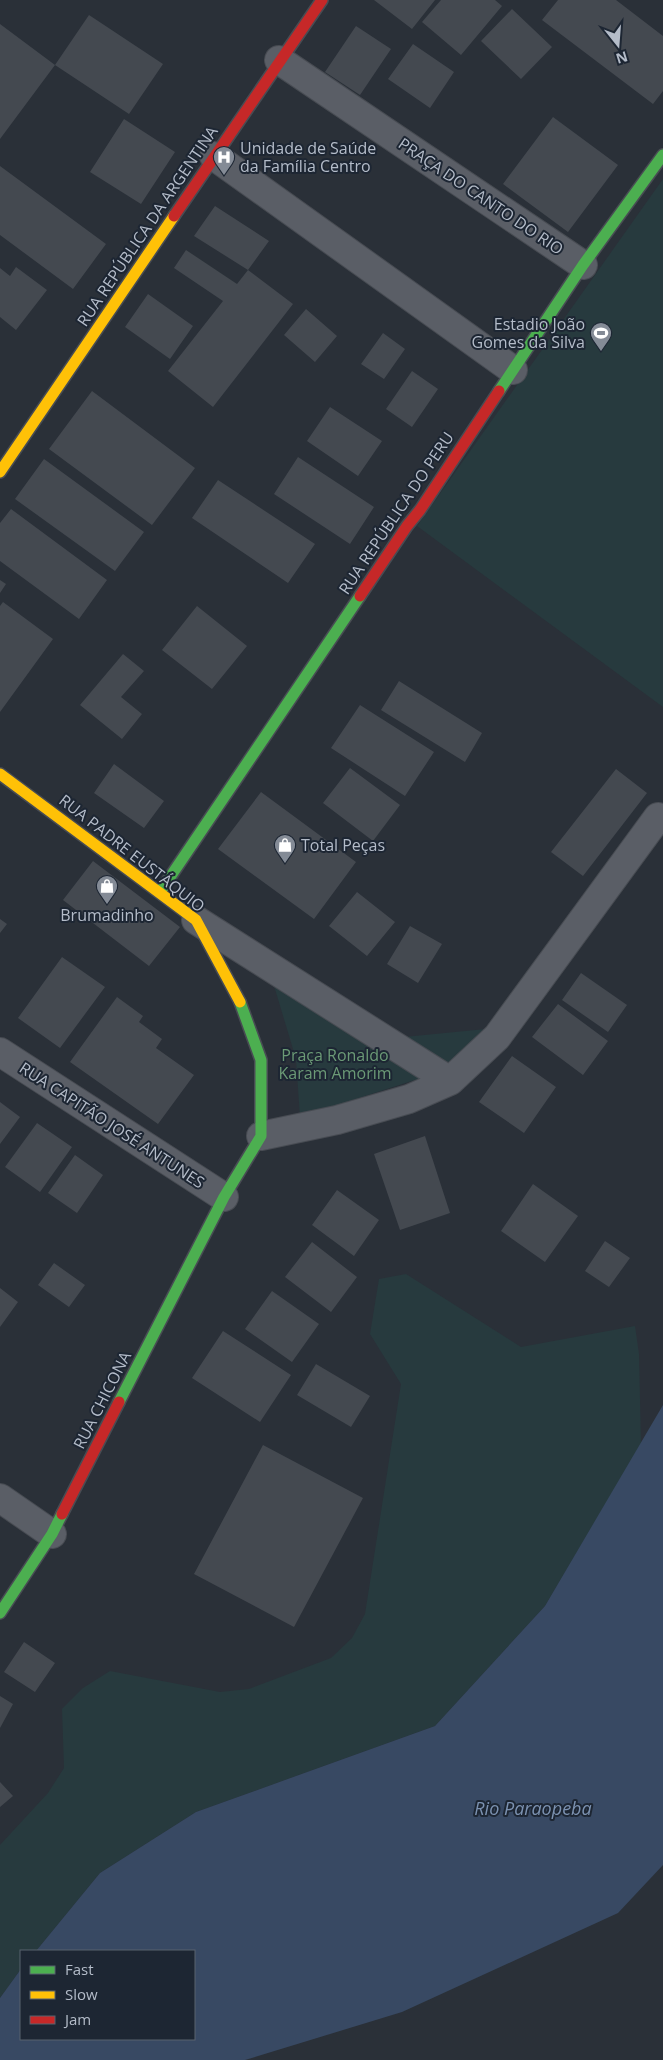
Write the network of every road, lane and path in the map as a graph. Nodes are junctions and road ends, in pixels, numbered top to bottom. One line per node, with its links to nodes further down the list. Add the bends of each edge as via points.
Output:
1 (322, 0): 2 (street, RUA REPÚBLICA DA ARGENTINA)
2 (280, 60): 4 (street, RUA REPÚBLICA DA ARGENTINA); 5 (street, PRAÇA DO CANTO DO RIO)
3 (663, 155): 5 (street, RUA REPÚBLICA DO PERU)
4 (214, 156): 6 (street); 7 (street, RUA REPÚBLICA DA ARGENTINA)
5 (583, 265): 6 (street, RUA REPÚBLICA DO PERU)
6 (513, 370): 10 (street, RUA REPÚBLICA DO PERU)
7 (0, 472)
8 (0, 774): 10 (street, RUA PADRE EUSTÁQUIO)
9 (658, 817): 13 (street, via 497,1037)
10 (160, 892): 11 (street, RUA PADRE EUSTÁQUIO)
11 (196, 920): 13 (street); 14 (street, RUA PADRE EUSTÁQUIO, via 237,995 261,1060)
12 (0, 1052): 15 (street, RUA CAPITÃO JOSÉ ANTUNES)
13 (450, 1081): 14 (street, via 409,1099 337,1120)
14 (262, 1136): 15 (street)
15 (224, 1197): 17 (street, RUA CHICONA)
16 (0, 1498): 17 (street)
17 (52, 1534): 18 (street, RUA CHICONA)
18 (0, 1614)

